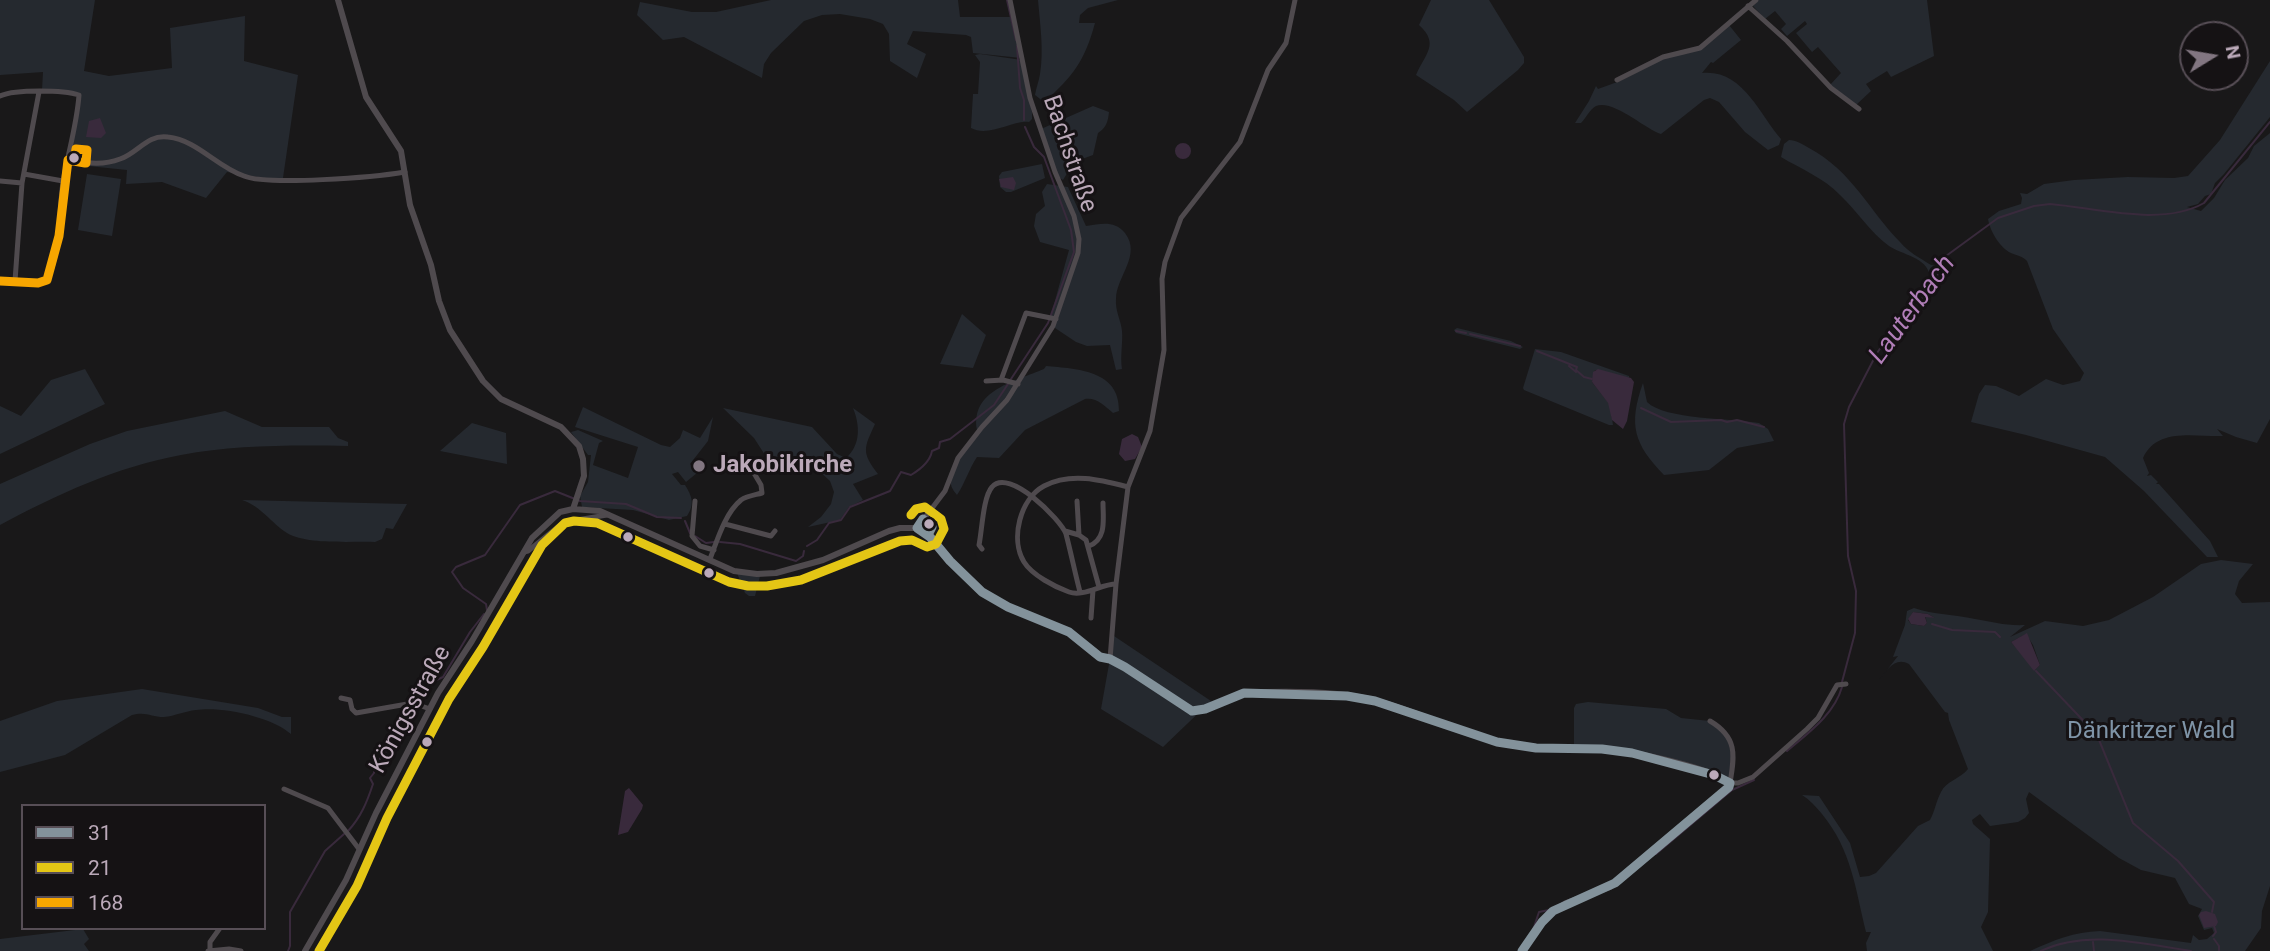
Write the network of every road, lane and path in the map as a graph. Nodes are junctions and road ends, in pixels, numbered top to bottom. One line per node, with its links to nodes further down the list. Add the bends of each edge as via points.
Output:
1 (338, 0): 11 (street, via 366,97 398,144)
2 (1010, 0): 18 (street, Bachstraße, via 1030,99 1079,239 1078,253)
3 (1295, 0): 23 (street, via 1286,43 1268,70 1240,142 1186,211 1169,246 1163,279 1164,350 1151,425)
4 (1756, 0): 5 (street)
5 (1748, 6): 6 (street, via 1700,48 1665,56); 9 (street, via 1831,88)
6 (1617, 80)
7 (39, 92): 8 (street); 10 (street, via 79,94); 12 (street)
8 (0, 96)
9 (1859, 109)
10 (68, 160): 11 (street, via 95,165 120,160 148,140 165,136 180,139 246,178); 14 (street)
11 (405, 172): 28 (street, via 410,205 450,330 483,381 501,399 561,426 574,440 583,459 584,476)
12 (24, 174): 14 (street); 15 (street)
13 (0, 181): 15 (street)
14 (63, 181): 16 (street, via 57,251 47,280)
15 (22, 183): 16 (street)
16 (15, 281): 17 (street)
17 (0, 282)
18 (1052, 318): 20 (street, via 1026,313); 21 (street, Bachstraße)
19 (986, 381): 20 (street)
20 (1006, 381): 21 (street)
21 (1018, 384): 31 (street, Bachstraße, via 958,458 945,491)
22 (746, 458): 30 (street, via 762,493 740,502)
23 (1128, 487): 24 (street, via 1074,478 1046,485); 40 (street)
24 (1031, 495): 33 (street); 37 (street, via 1009,482 991,488 979,545); 42 (street, via 1019,519 1025,563 1072,594)
25 (695, 501): 36 (street, via 692,533 696,543)
26 (1077, 501): 34 (street)
27 (1103, 503): 35 (street, via 1102,536)
28 (573, 506): 29 (street); 38 (street, Königsstraße, via 551,518)
29 (610, 514): 38 (street, via 564,522); 39 (street)
30 (725, 524): 32 (street, via 771,536); 36 (street)
31 (918, 528): 39 (street, via 888,531 823,560 776,573 739,572); 44 (street, via 982,592 1069,632 1100,657)
32 (775, 531)
33 (1065, 531): 34 (street); 42 (street)
34 (1079, 535): 35 (street)
35 (1089, 546): 41 (street)
36 (714, 550): 39 (street)
37 (982, 550)
38 (524, 552): 47 (street, Königsstraße)
39 (710, 559)
40 (1116, 584): 41 (street); 44 (street)
41 (1096, 589): 42 (street); 43 (street)
42 (1080, 592)
43 (1091, 618)
44 (1110, 659): 49 (street, via 1192,711 1244,692 1347,696 1497,742 1632,753)
45 (1844, 684): 49 (street, via 1835,688 1818,718 1753,777)
46 (341, 698): 47 (street, via 350,700 356,713 411,703)
47 (430, 709): 51 (street, Königsstraße)
48 (1710, 721): 49 (street, via 1724,730 1732,748)
49 (1730, 783): 57 (street, via 1610,887 1551,913)
50 (284, 789): 51 (street, via 328,807)
51 (359, 849): 56 (street, Königsstraße)
52 (219, 930): 53 (street)
53 (209, 951): 54 (street)
54 (221, 951): 55 (street)
55 (241, 951)
56 (305, 951)
57 (1522, 951)

